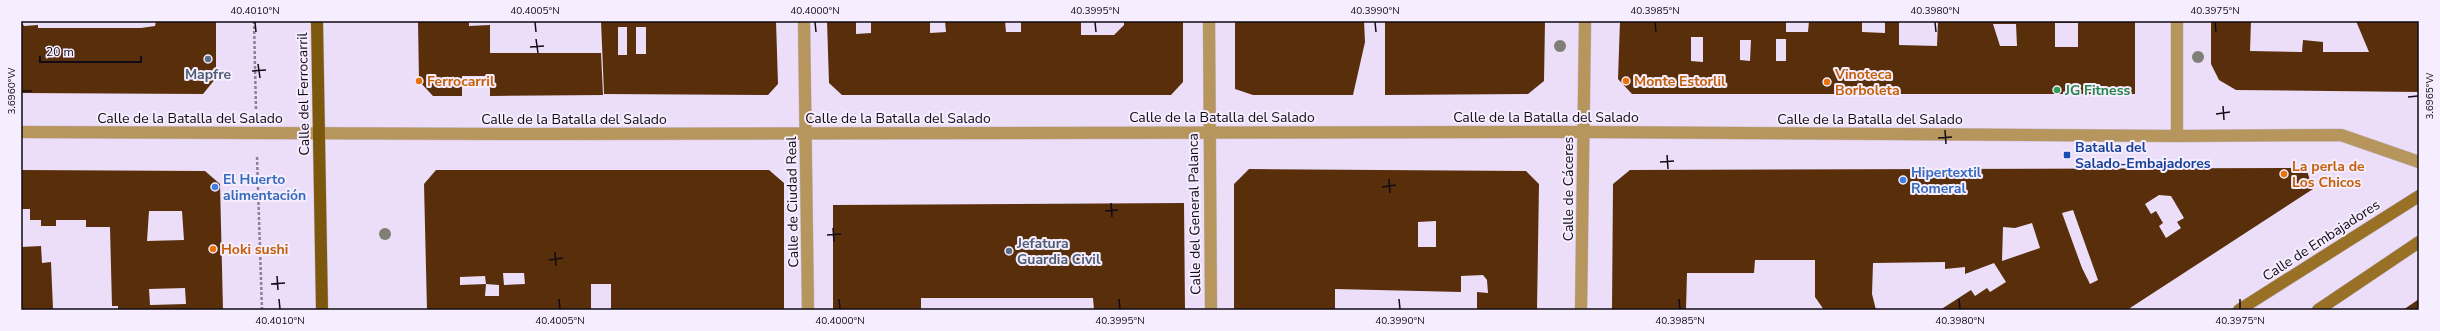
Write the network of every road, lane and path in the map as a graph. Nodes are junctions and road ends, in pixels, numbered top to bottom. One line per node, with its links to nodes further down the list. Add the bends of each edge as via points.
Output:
1 (254, 21): 10 (path)
2 (317, 21): 11 (main road, Calle del Ferrocarril)
3 (804, 21): 12 (street, Calle de Ciudad Real)
4 (1208, 21): 8 (street, Calle del General Palanca)
5 (1585, 21): 9 (street, Calle de Cáceres)
6 (2177, 21): 13 (street)
7 (21, 132): 10 (street, Calle de la Batalla del Salado)
8 (1208, 132): 9 (street, Calle de la Batalla del Salado); 12 (street, Calle de la Batalla del Salado); 20 (street, Calle del General Palanca)
9 (1583, 132): 13 (street, Calle de la Batalla del Salado); 21 (street, Calle de Cáceres)
10 (256, 133): 11 (street, Calle de la Batalla del Salado); 17 (path)
11 (318, 134): 12 (street, Calle de la Batalla del Salado); 18 (main road, Calle del Ferrocarril)
12 (806, 134): 19 (street, Calle de Ciudad Real)
13 (2177, 136): 14 (street, Calle de la Batalla del Salado, via 2341,135)
14 (2419, 162)
15 (2419, 196): 22 (main road, Calle de Embajadores)
16 (2419, 242): 23 (main road)
17 (262, 310)
18 (322, 310)
19 (808, 310)
20 (1210, 310)
21 (1581, 310)
22 (2239, 310)
23 (2318, 310)

